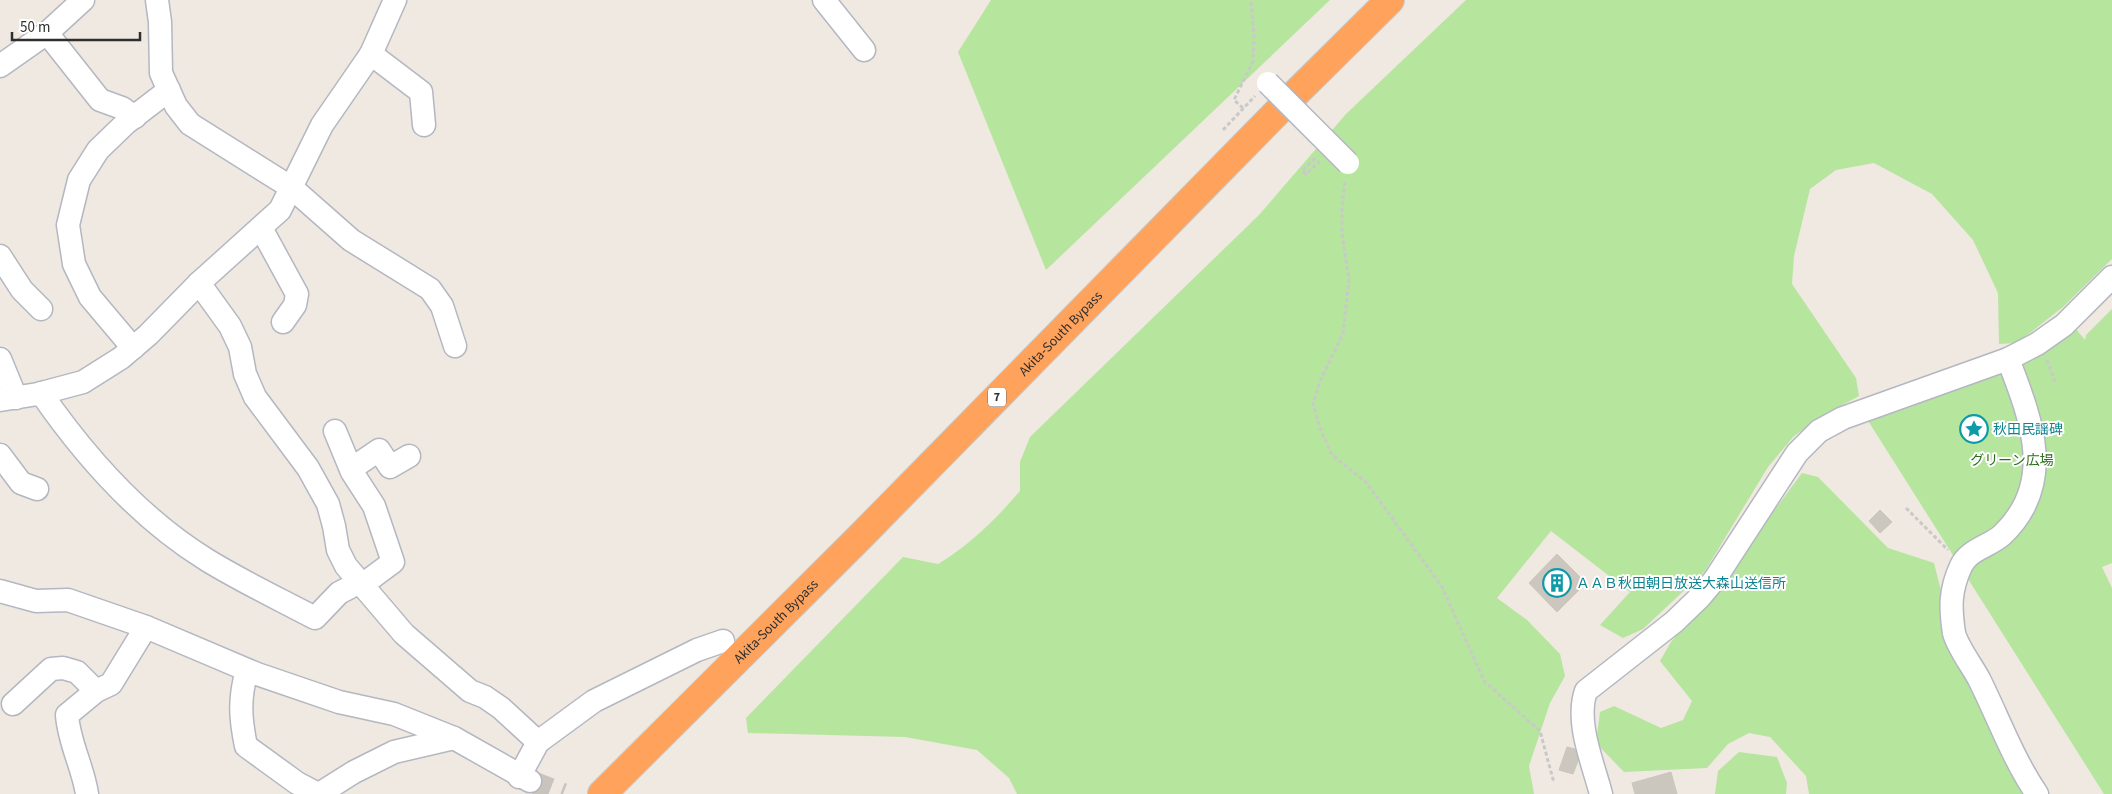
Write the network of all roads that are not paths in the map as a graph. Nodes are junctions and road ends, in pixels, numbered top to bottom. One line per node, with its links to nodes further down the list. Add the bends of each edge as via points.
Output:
1 (157, 0): 11 (street, via 161,73)
2 (394, 0): 8 (street)
3 (824, 0): 7 (street)
4 (1390, 0): 45 (highway, Akita-South Bypass / 7)
5 (80, 1): 6 (street)
6 (47, 33): 9 (street); 12 (street, via 100,100)
7 (864, 50)
8 (371, 54): 13 (street, via 421,92); 15 (street, via 322,125)
9 (0, 66)
10 (1268, 83): 14 (street, bridge)
11 (168, 90): 12 (street); 15 (street, via 190,124)
12 (135, 116): 23 (street, via 98,150 79,180 68,225 74,264 90,297)
13 (424, 125)
14 (1332, 156)
15 (292, 188): 16 (street, via 280,210); 22 (street, via 351,240 430,289 442,306)
16 (261, 228): 19 (street); 21 (street, via 297,294 296,305)
17 (0, 256): 20 (street, via 22,290)
18 (2112, 277): 25 (street, via 2064,325 2041,342)
19 (199, 284): 23 (street); 34 (street, via 230,326 240,346 245,374 255,397 308,468 328,504 338,550 346,566)
20 (41, 309)
21 (284, 322)
22 (455, 346)
23 (133, 348): 26 (street, via 83,382)
24 (0, 359): 27 (street)
25 (2008, 359): 46 (street, via 1843,418 1819,431 1797,452 1700,598 1586,691 1582,701 1583,725); 47 (street, via 2032,429 2036,470 2027,504 2002,535 1961,564 1950,599 1954,635)
26 (42, 393): 27 (street); 34 (street, via 70,435 126,498 161,528 207,560 315,618 339,593)
27 (8, 399)
28 (335, 431): 31 (street)
29 (410, 456): 31 (street, via 390,467 380,450)
30 (3, 465): 32 (street, via 22,483)
31 (351, 468): 34 (street, via 374,506 393,562)
32 (37, 489)
33 (0, 571): 35 (street)
34 (361, 583): 42 (street, via 404,634 470,691 501,708)
35 (3, 592): 36 (street, via 36,601 68,600)
36 (146, 627): 38 (street); 39 (street, via 111,684)
37 (723, 641): 42 (street, via 697,650 594,701)
38 (247, 670): 41 (street, via 340,702 394,714); 44 (street, via 240,717 246,746 296,783)
39 (96, 691): 40 (street, via 77,672 50,669); 43 (street, via 67,715)
40 (13, 704)
41 (454, 738): 42 (street, via 525,779); 44 (street, via 394,752)
42 (538, 742)
43 (87, 794)
44 (318, 794)
45 (602, 794)
46 (1601, 794)
47 (2037, 794)

